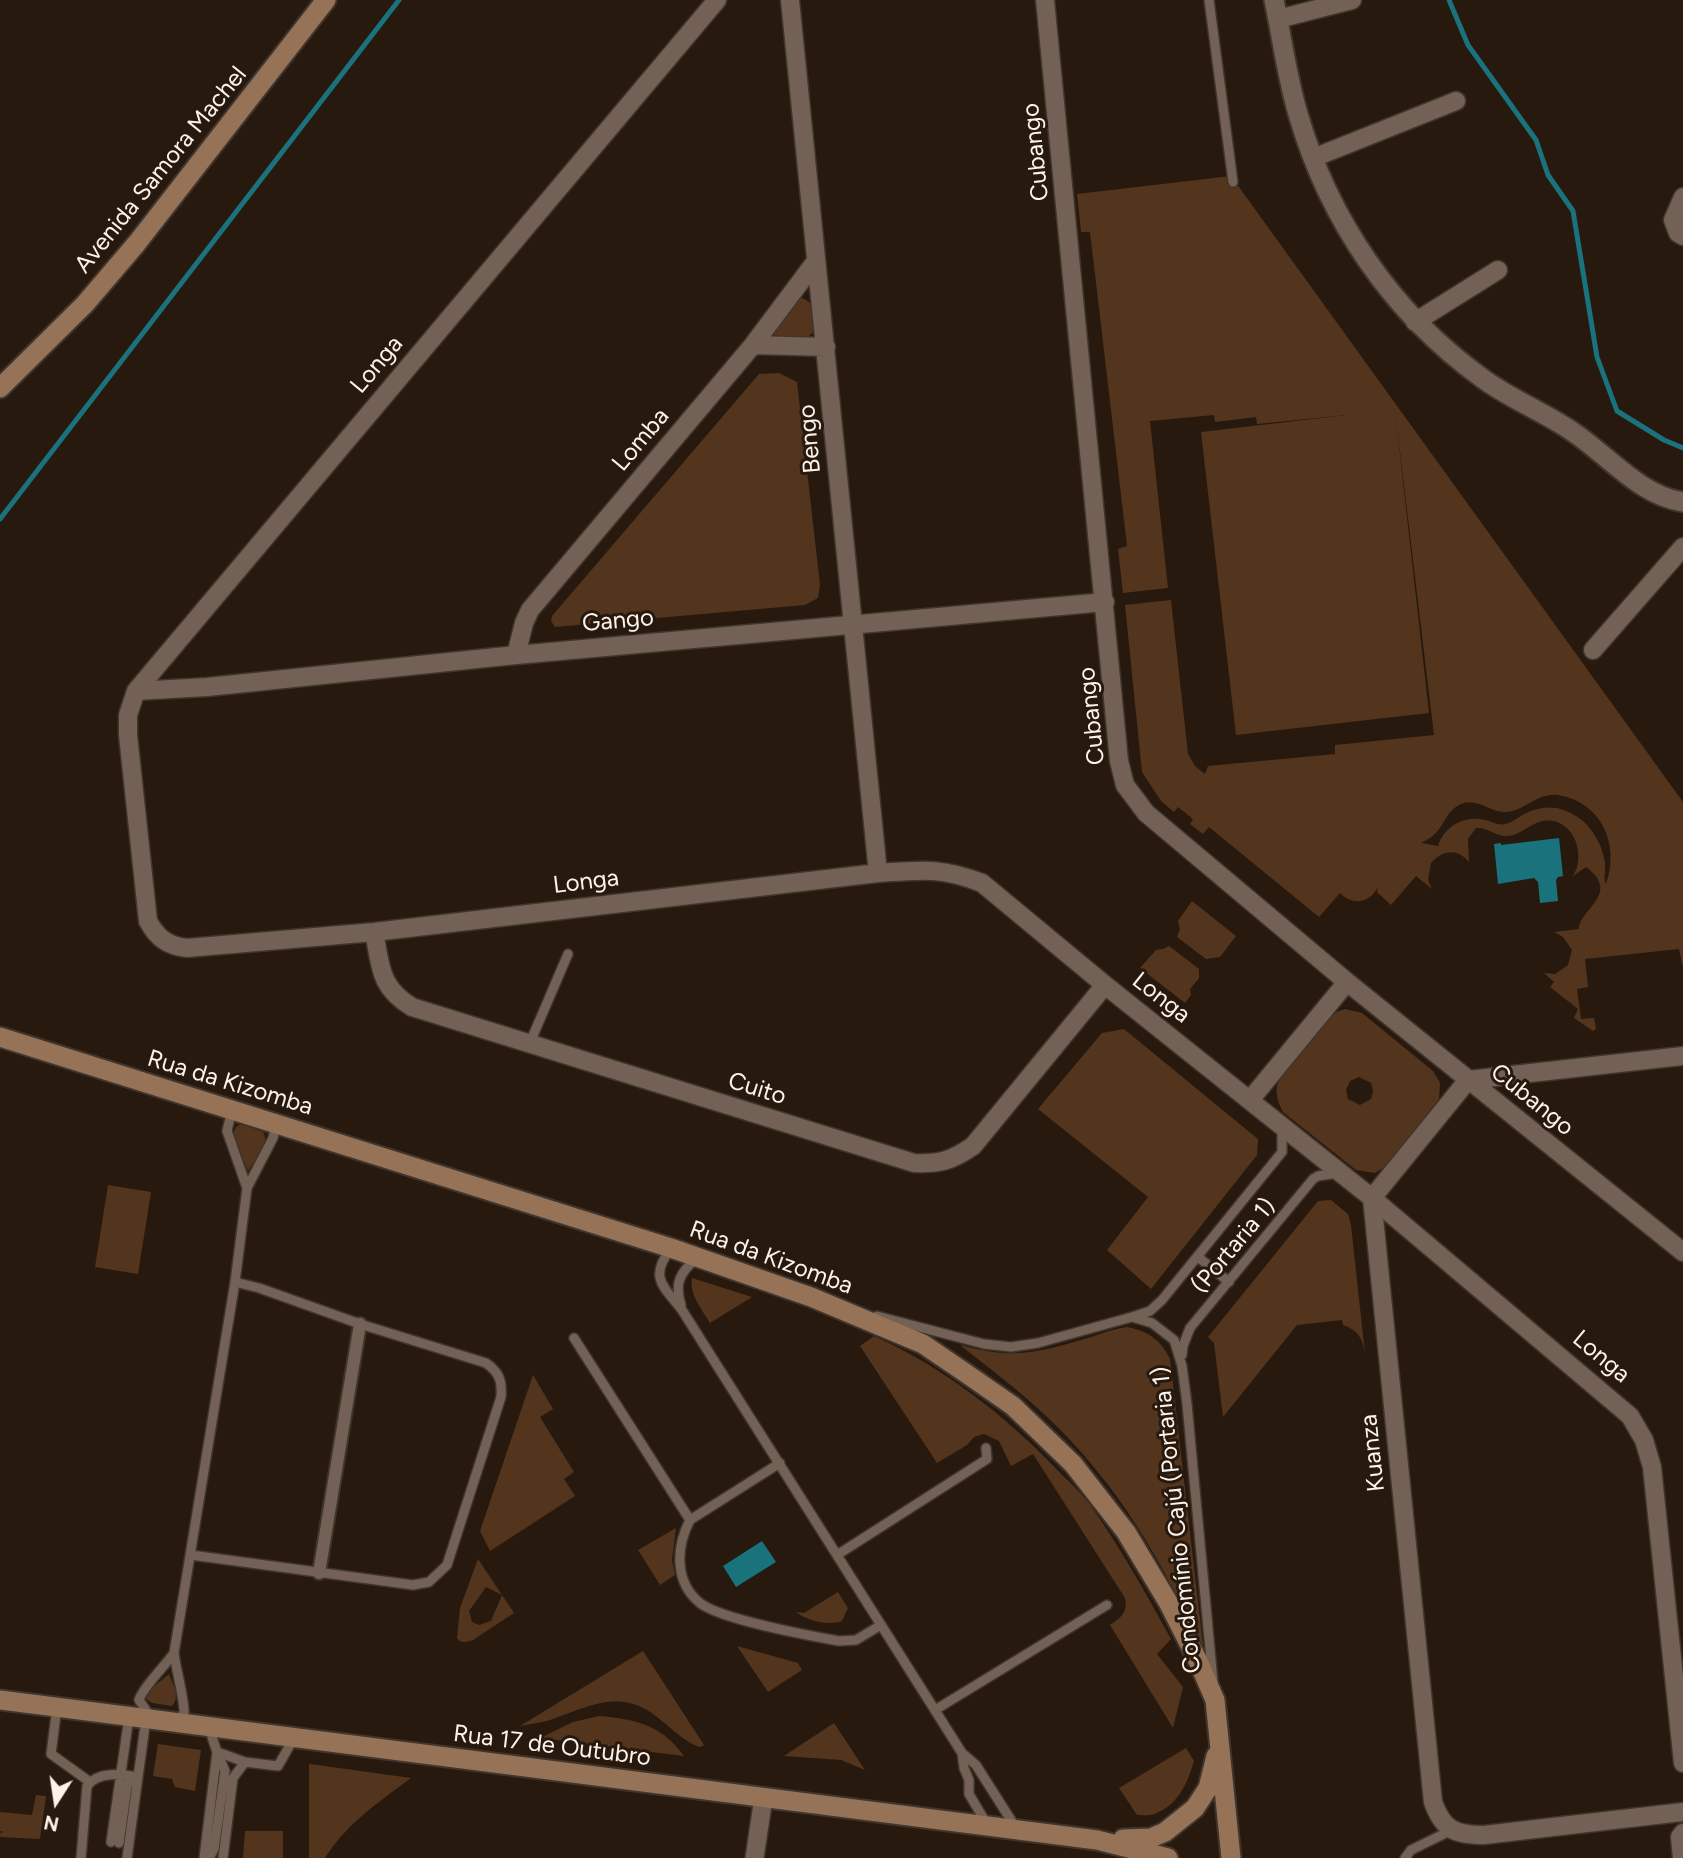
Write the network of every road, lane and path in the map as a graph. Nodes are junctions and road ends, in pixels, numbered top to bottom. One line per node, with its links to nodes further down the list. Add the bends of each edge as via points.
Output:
1 (326, 0): 18 (main road, Avenida Samora Machel, via 137,243 85,304)
2 (718, 0): 25 (street, Longa)
3 (790, 0): 13 (street, Bengo)
4 (1045, 0): 21 (street, Cubango)
5 (1209, 0): 10 (lane)
6 (1352, 0): 7 (street)
7 (1276, 10): 9 (street, via 1297,112)
8 (1456, 101): 9 (street)
9 (1312, 158): 15 (street, via 1358,247)
10 (1233, 182)
11 (1683, 197): 12 (street, via 1673,220)
12 (1683, 236)
13 (816, 261): 16 (street, Lomba); 17 (street, Bengo)
14 (1498, 270): 15 (street)
15 (1415, 322): 19 (street, via 1484,380 1575,433 1638,484)
16 (753, 345): 17 (street); 24 (street, Lomba, via 530,610)
17 (826, 347): 22 (street, Bengo)
18 (0, 386)
19 (1683, 502)
20 (1683, 547): 23 (street)
21 (1105, 602): 22 (street, Gango); 29 (street, Cubango, via 1125,785 1146,813)
22 (852, 625): 24 (street, Gango); 26 (street, Bengo)
23 (1592, 650)
24 (516, 655): 25 (street, Gango)
25 (136, 691): 27 (street, Longa, via 128,715 128,735 148,921 153,931 173,946 187,948)
26 (878, 873): 27 (street, Longa); 30 (street, Longa, via 936,869 982,883)
27 (374, 932): 32 (street, Cuito, via 384,982 394,996 412,1007)
28 (568, 954): 32 (lane)
29 (1347, 982): 34 (street, Cubango); 35 (street)
30 (1105, 985): 32 (street, Cuito, via 973,1146 936,1164 914,1163); 35 (street, Longa)
31 (0, 1037): 36 (main road, Rua da Kizomba)
32 (529, 1045)
33 (1683, 1056): 34 (street)
34 (1468, 1080): 41 (street); 43 (street, Cubango)
35 (1250, 1100): 38 (street, Longa)
36 (232, 1109): 37 (main road, Rua da Kizomba); 40 (lane, via 227,1131)
37 (276, 1123): 40 (lane); 42 (main road, Rua da Kizomba)
38 (1282, 1125): 39 (street, Longa); 45 (lane, (Portaria 1), via 1282,1152)
39 (1340, 1172): 41 (street, Longa); 47 (lane, (Portaria 1), via 1313,1179)
40 (247, 1188): 46 (lane)
41 (1372, 1198): 74 (street, Longa, via 1621,1406 1637,1426 1652,1467); 82 (street, Kuanza, via 1433,1802 1438,1817)
42 (671, 1248): 44 (main road, Rua da Kizomba); 49 (lane, via 662,1259 660,1282)
43 (1683, 1252)
44 (698, 1257): 48 (main road, Rua da Kizomba); 49 (lane, via 684,1269 680,1281 677,1293)
45 (1198, 1257): 47 (lane); 50 (lane, (Portaria 1), via 1163,1300)
46 (234, 1282): 51 (lane); 57 (lane)
47 (1229, 1282): 53 (lane, (Portaria 1), via 1190,1328)
48 (811, 1297): 50 (lane, via 984,1345 1011,1347); 64 (main road, Rua da Kizomba, via 923,1344 1013,1406 1044,1434 1126,1532 1168,1602)
49 (682, 1310): 55 (lane)
50 (1132, 1317): 53 (lane, Condomínio Cajú (Portaria 1), via 1152,1323 1174,1339)
51 (360, 1324): 59 (street); 59 (lane, via 486,1363 498,1372 501,1397 447,1565 439,1575 413,1585)
52 (574, 1338): 56 (lane)
53 (1182, 1366): 64 (lane, Condomínio Cajú (Portaria 1))
54 (986, 1448): 58 (lane, via 987,1459)
55 (780, 1463): 56 (lane); 58 (lane)
56 (691, 1520): 61 (lane, via 684,1532 679,1563 688,1591 702,1605 839,1641 856,1640)
57 (191, 1555): 59 (lane); 62 (lane)
58 (837, 1555): 61 (lane)
59 (318, 1573)
60 (1107, 1605): 66 (lane)
61 (881, 1625): 66 (lane)
62 (174, 1653): 67 (lane, via 139,1700); 67 (lane, via 185,1709 180,1718)
63 (0, 1700): 65 (main road, Rua 17 de Outubro)
64 (1215, 1700): 70 (main road, Rua da Kizomba)
65 (57, 1707): 67 (main road, Rua 17 de Outubro); 77 (lane, via 51,1754)
66 (935, 1710): 72 (lane)
67 (150, 1719): 68 (main road, Rua 17 de Outubro); 75 (lane); 76 (lane)
68 (208, 1727): 69 (main road, Rua 17 de Outubro); 71 (lane)
69 (294, 1738): 73 (lane, via 278,1766); 78 (main road, Rua 17 de Outubro)
70 (1219, 1745): 84 (main road, via 1208,1788 1180,1821 1151,1838); 93 (main road, Rua da Kizomba)
71 (218, 1752): 73 (lane); 87 (lane); 88 (lane, via 225,1771)
72 (962, 1753): 80 (lane, via 969,1794); 81 (lane, via 976,1765)
73 (244, 1762): 89 (lane, via 233,1778)
74 (1683, 1763)
75 (121, 1774): 76 (lane); 76 (lane, via 115,1842 127,1787 130,1779); 77 (lane)
76 (138, 1777): 86 (lane)
77 (90, 1782): 85 (lane)
78 (763, 1797): 80 (main road, Rua 17 de Outubro); 90 (lane); 91 (lane)
79 (1683, 1812): 82 (street, via 1484,1835)
80 (989, 1826): 81 (main road, Rua 17 de Outubro)
81 (1017, 1830): 84 (main road, Rua 17 de Outubro)
82 (1452, 1830): 94 (lane, via 1411,1850)
83 (1683, 1833): 95 (street)
84 (1097, 1840): 92 (main road)
85 (81, 1858)
86 (127, 1858)
87 (204, 1858)
88 (209, 1858)
89 (221, 1858)
90 (750, 1858)
91 (758, 1858)
92 (1168, 1858)
93 (1231, 1858)
94 (1405, 1858)
95 (1682, 1858)

